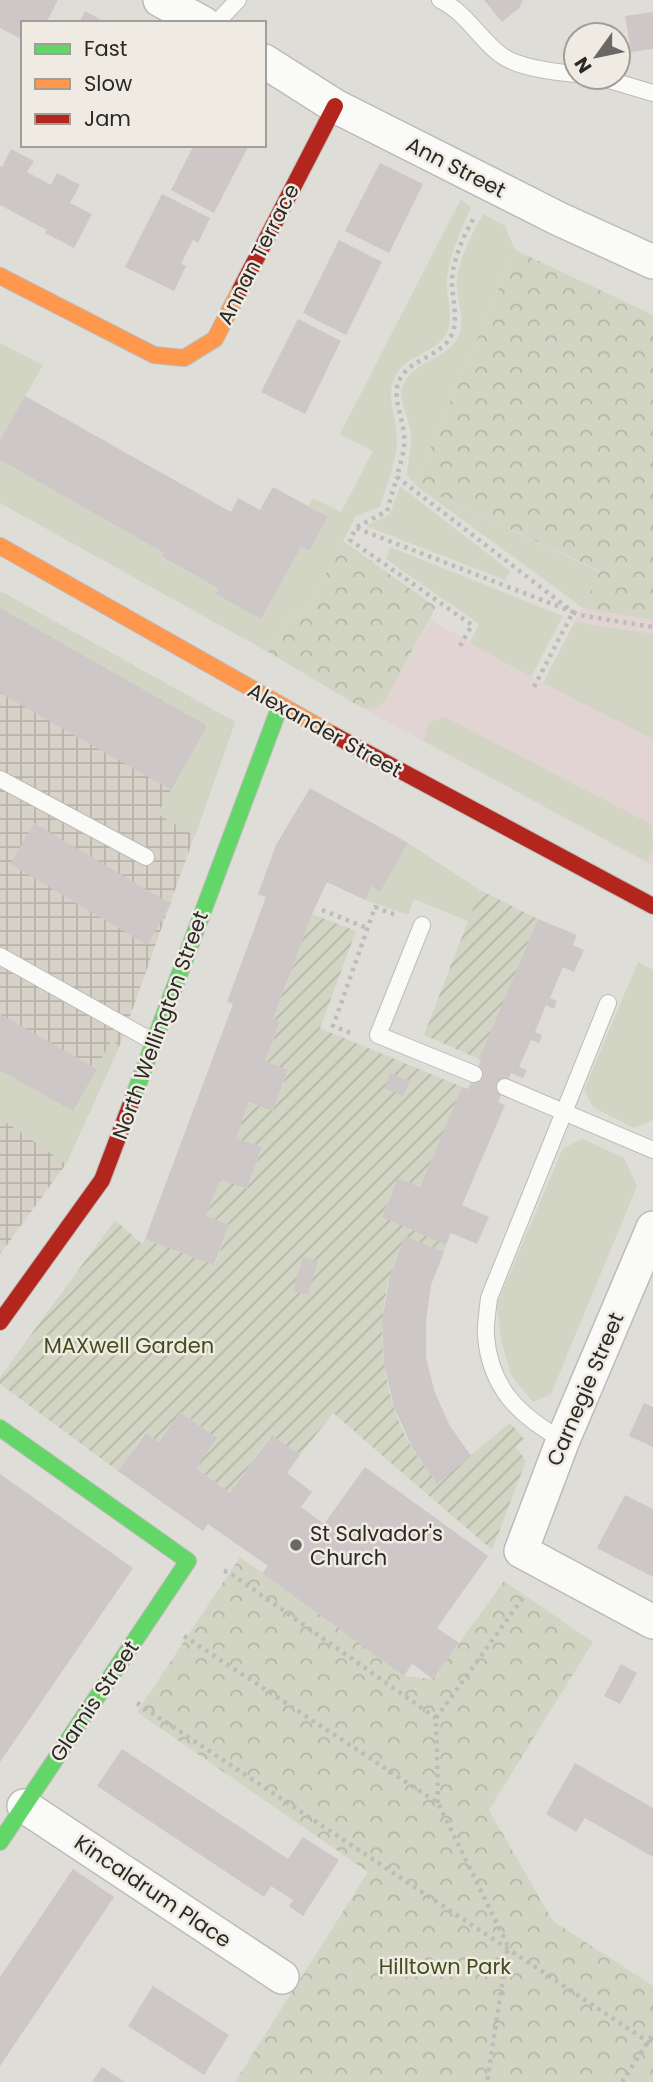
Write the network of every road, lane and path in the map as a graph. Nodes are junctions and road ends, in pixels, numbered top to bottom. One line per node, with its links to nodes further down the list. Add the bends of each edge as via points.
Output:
1 (160, 0): 4 (street)
2 (238, 0): 5 (lane)
3 (440, 0): 7 (lane, via 453,6 503,57)
4 (199, 21)
5 (218, 21)
6 (266, 62): 10 (street, Ann Street)
7 (562, 73)
8 (632, 87): 9 (lane)
9 (653, 93)
10 (334, 106): 12 (street, Ann Street); 13 (street, Annan Terrace, via 215,339 184,358 155,355)
11 (481, 206): 14 (path, via 464,237 452,281 456,318 452,335 401,377 396,394 405,437)
12 (653, 262)
13 (0, 276)
14 (397, 477): 15 (path, via 387,511); 17 (path)
15 (356, 528): 17 (path); 19 (path, via 350,540 472,625)
16 (0, 546): 21 (street, Alexander Street)
17 (573, 612): 18 (path); 20 (path)
18 (653, 627)
19 (460, 646)
20 (534, 687)
21 (280, 706): 25 (street, Alexander Street); 32 (street, North Wellington Street)
22 (0, 779): 23 (lane)
23 (146, 857)
24 (653, 887): 25 (lane)
25 (649, 904)
26 (322, 910): 28 (path)
27 (422, 925): 28 (path, via 375,907); 31 (lane)
28 (367, 928): 31 (path, via 333,1026 362,1038)
29 (0, 956): 32 (lane)
30 (608, 1003): 35 (lane)
31 (378, 1035): 33 (lane)
32 (152, 1041): 38 (street, North Wellington Street, via 102,1180)
33 (474, 1074)
34 (505, 1087): 35 (lane)
35 (565, 1113): 36 (lane); 40 (lane, via 488,1298 486,1336 494,1371 511,1402 535,1425)
36 (653, 1150)
37 (653, 1228): 40 (street, Carnegie Street)
38 (0, 1322)
39 (0, 1428): 42 (street)
40 (563, 1440): 41 (street, Carnegie Street)
41 (521, 1551): 44 (street); 46 (path, via 526,1594)
42 (188, 1561): 43 (street, Glamis Street); 46 (path, via 230,1573)
43 (152, 1615): 45 (street, Glamis Street); 47 (path)
44 (653, 1622)
45 (106, 1683): 48 (street, Glamis Street); 50 (path)
46 (436, 1718): 47 (path)
47 (438, 1803): 50 (path)
48 (24, 1806): 49 (street, Glamis Street); 51 (street, Kincaldrum Place)
49 (0, 1842)
50 (508, 1946): 53 (path); 54 (path)
51 (282, 1977)
52 (653, 2034): 53 (path)
53 (650, 2043): 55 (path)
54 (487, 2082)
55 (622, 2082)

